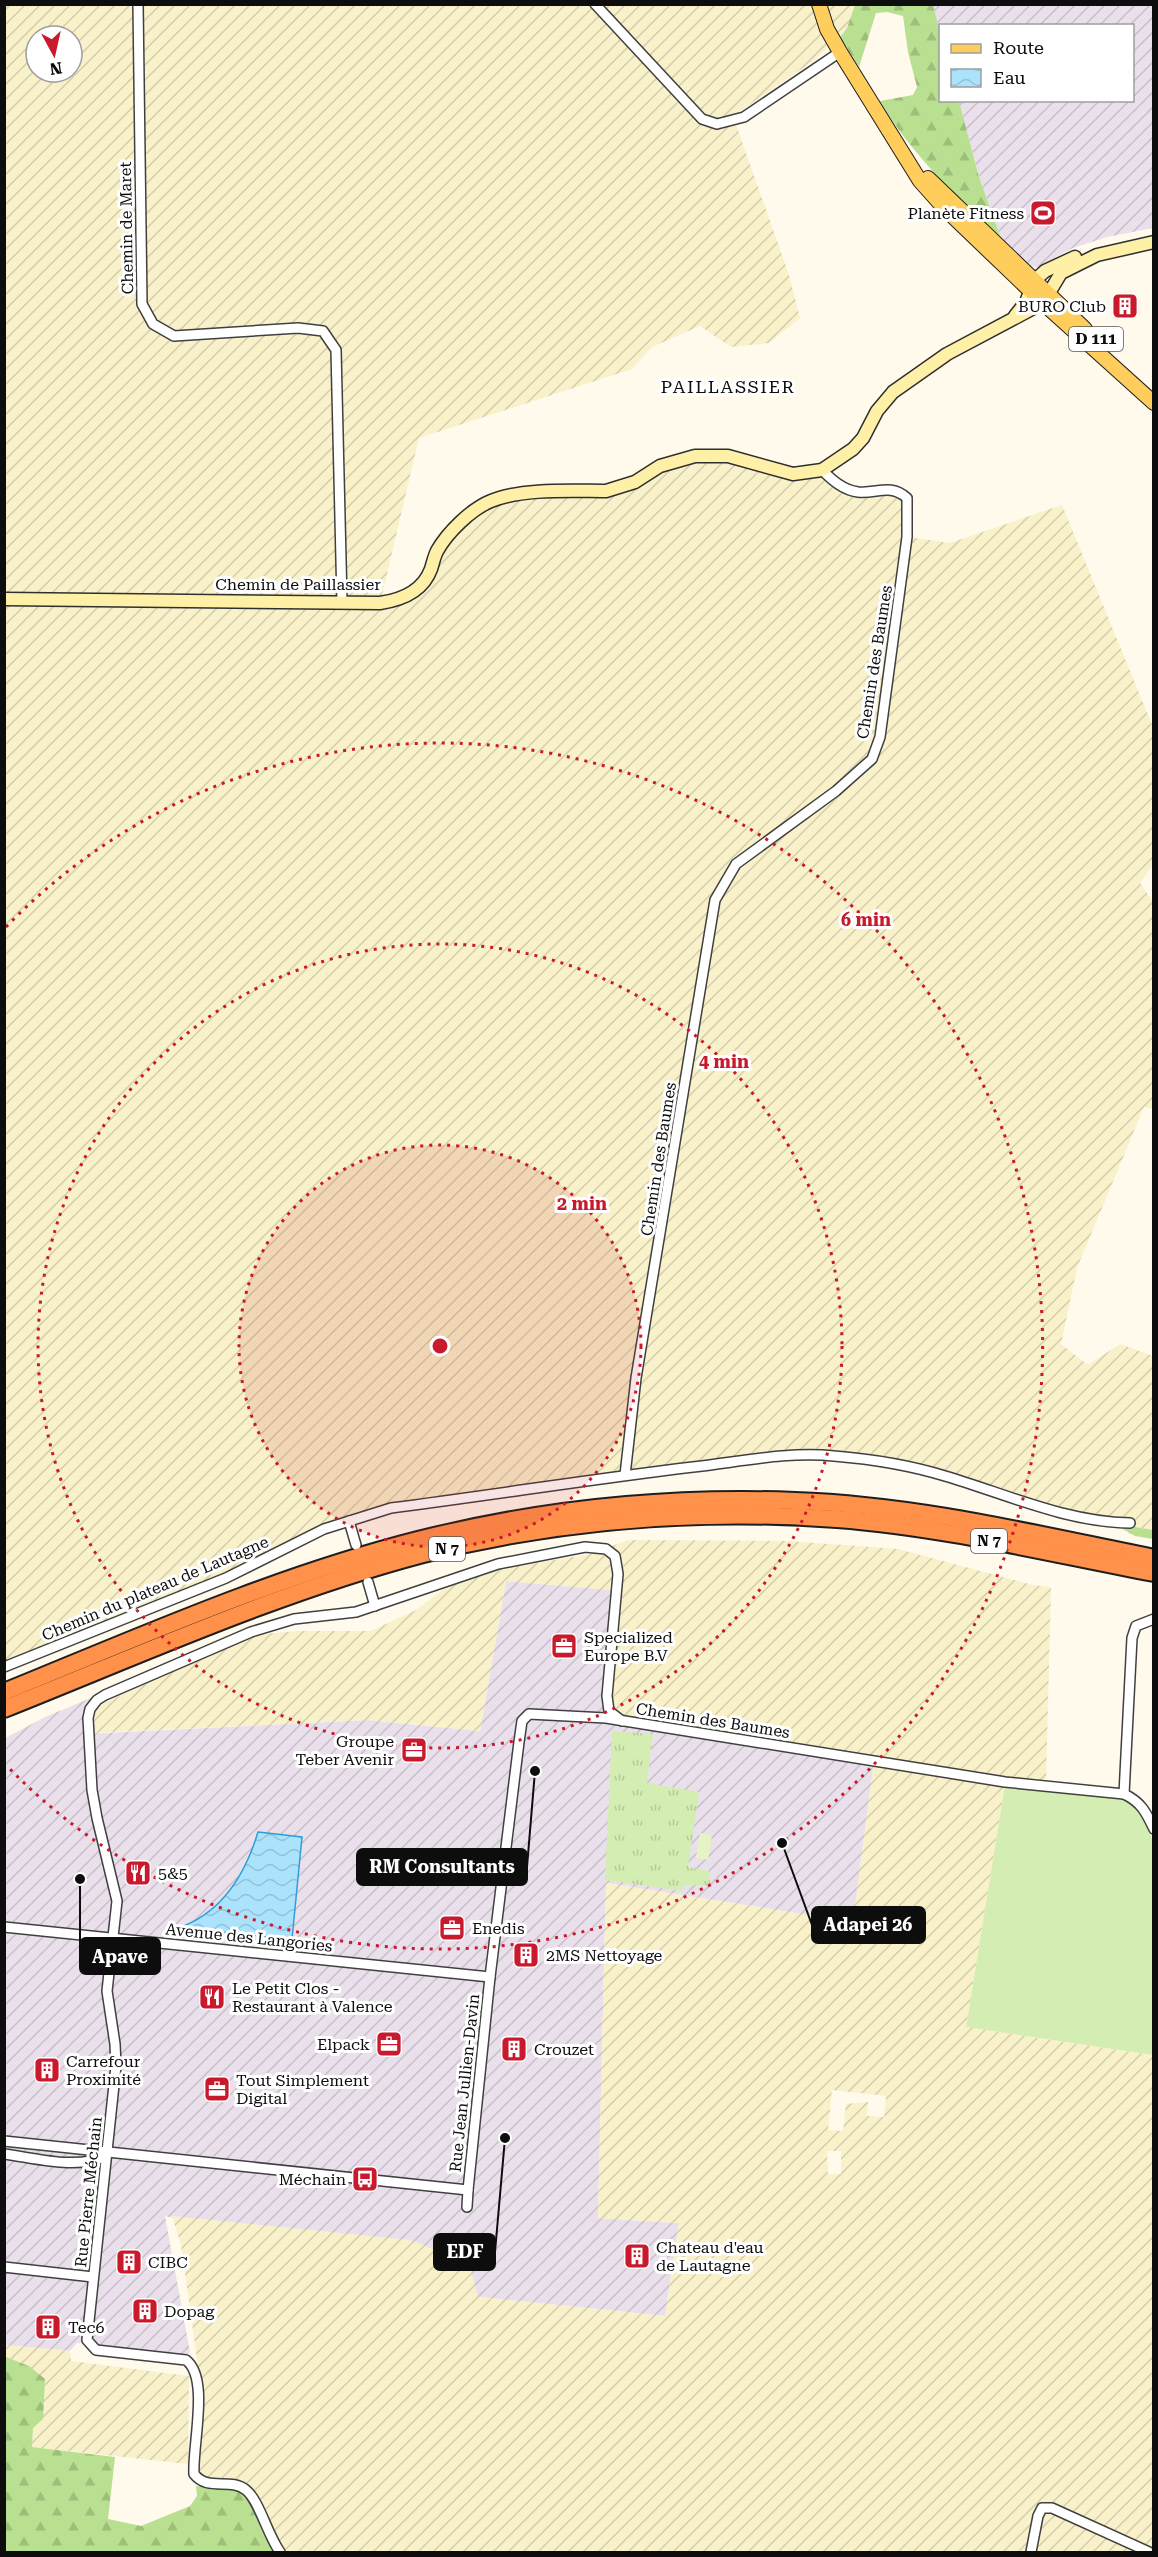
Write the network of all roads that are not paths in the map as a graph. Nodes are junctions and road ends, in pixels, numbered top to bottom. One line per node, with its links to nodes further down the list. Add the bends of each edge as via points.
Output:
1 (138, 4): 13 (street, Chemin de Maret, via 142,304 153,324 174,336 298,328 323,331 336,350)
2 (595, 4): 4 (street, via 702,119 717,124 744,117)
3 (819, 4): 4 (main road, D 111)
4 (840, 52): 7 (main road, D 111, via 890,133)
5 (1154, 234): 7 (street, via 1094,248 1045,271)
6 (1154, 242): 8 (street, via 1112,250 1070,267 1061,273)
7 (1033, 286): 8 (main road, D 111); 9 (street, Chemin de Paillassier)
8 (1046, 298): 9 (street, Chemin de Paillassier); 10 (main road, D 111)
9 (1014, 317): 11 (street, Chemin de Paillassier, via 902,384 884,402 853,449)
10 (1154, 402)
11 (822, 470): 13 (street, Chemin de Paillassier, via 793,474 729,456 695,456 660,466 621,488 513,495 490,501 448,537 425,580 410,593 380,603); 14 (street, Chemin des Baumes, via 850,490 893,489 907,498 909,505 880,737 872,759 836,791 736,864 715,900 636,1378)
12 (4, 599): 13 (street, Chemin de Paillassier)
13 (342, 602)
14 (625, 1475): 15 (street, via 392,1508); 16 (street, via 785,1456 830,1455 944,1475 1048,1510)
15 (349, 1521): 17 (street); 23 (street, Chemin du plateau de Lautagne, via 324,1529 226,1578)
16 (1130, 1523)
17 (356, 1545)
18 (1154, 1558): 24 (highway, N 7, via 969,1521 828,1503 696,1500 562,1511 448,1533 330,1566)
19 (1154, 1573): 25 (highway, N 7, via 931,1530 838,1519 736,1515 597,1523 464,1545 363,1571 253,1610)
20 (368, 1582): 21 (street)
21 (375, 1606): 26 (street, Chemin des Baumes, via 498,1564 585,1547 606,1549 615,1556 618,1574 608,1704 609,1710); 30 (street, via 294,1619 251,1632 97,1700 88,1718 90,1755 97,1818 117,1901)
22 (1154, 1619): 27 (street, via 1136,1626 1132,1638)
23 (4, 1667)
24 (4, 1692)
25 (4, 1709)
26 (622, 1721): 27 (street, Chemin des Baumes, via 1005,1782); 31 (street, Rue Jean Jullien-Davin, via 533,1713 522,1721)
27 (1124, 1794): 28 (street, via 1144,1809)
28 (1154, 1829)
29 (4, 1927): 30 (street, Avenue des Langories)
30 (113, 1938): 31 (street, Avenue des Langories); 34 (street, Rue Pierre Méchain, via 107,1991 116,2066)
31 (490, 1977): 35 (street, Rue Jean Jullien-Davin)
32 (4, 2141): 34 (street, Rue Jean Jullien-Davin)
33 (4, 2154): 34 (street, via 67,2162 98,2160)
34 (107, 2154): 35 (street, Rue Jean Jullien-Davin); 38 (street, Rue Pierre Méchain)
35 (468, 2190): 36 (street)
36 (467, 2207)
37 (4, 2268): 38 (street)
38 (93, 2277): 39 (street, Rue Pierre Méchain, via 87,2340 96,2350 186,2360 192,2365 199,2388 194,2474 200,2481 234,2484 248,2492)
39 (280, 2553)
40 (1031, 2553): 41 (street, via 1042,2508 1052,2508)
41 (1149, 2553)

